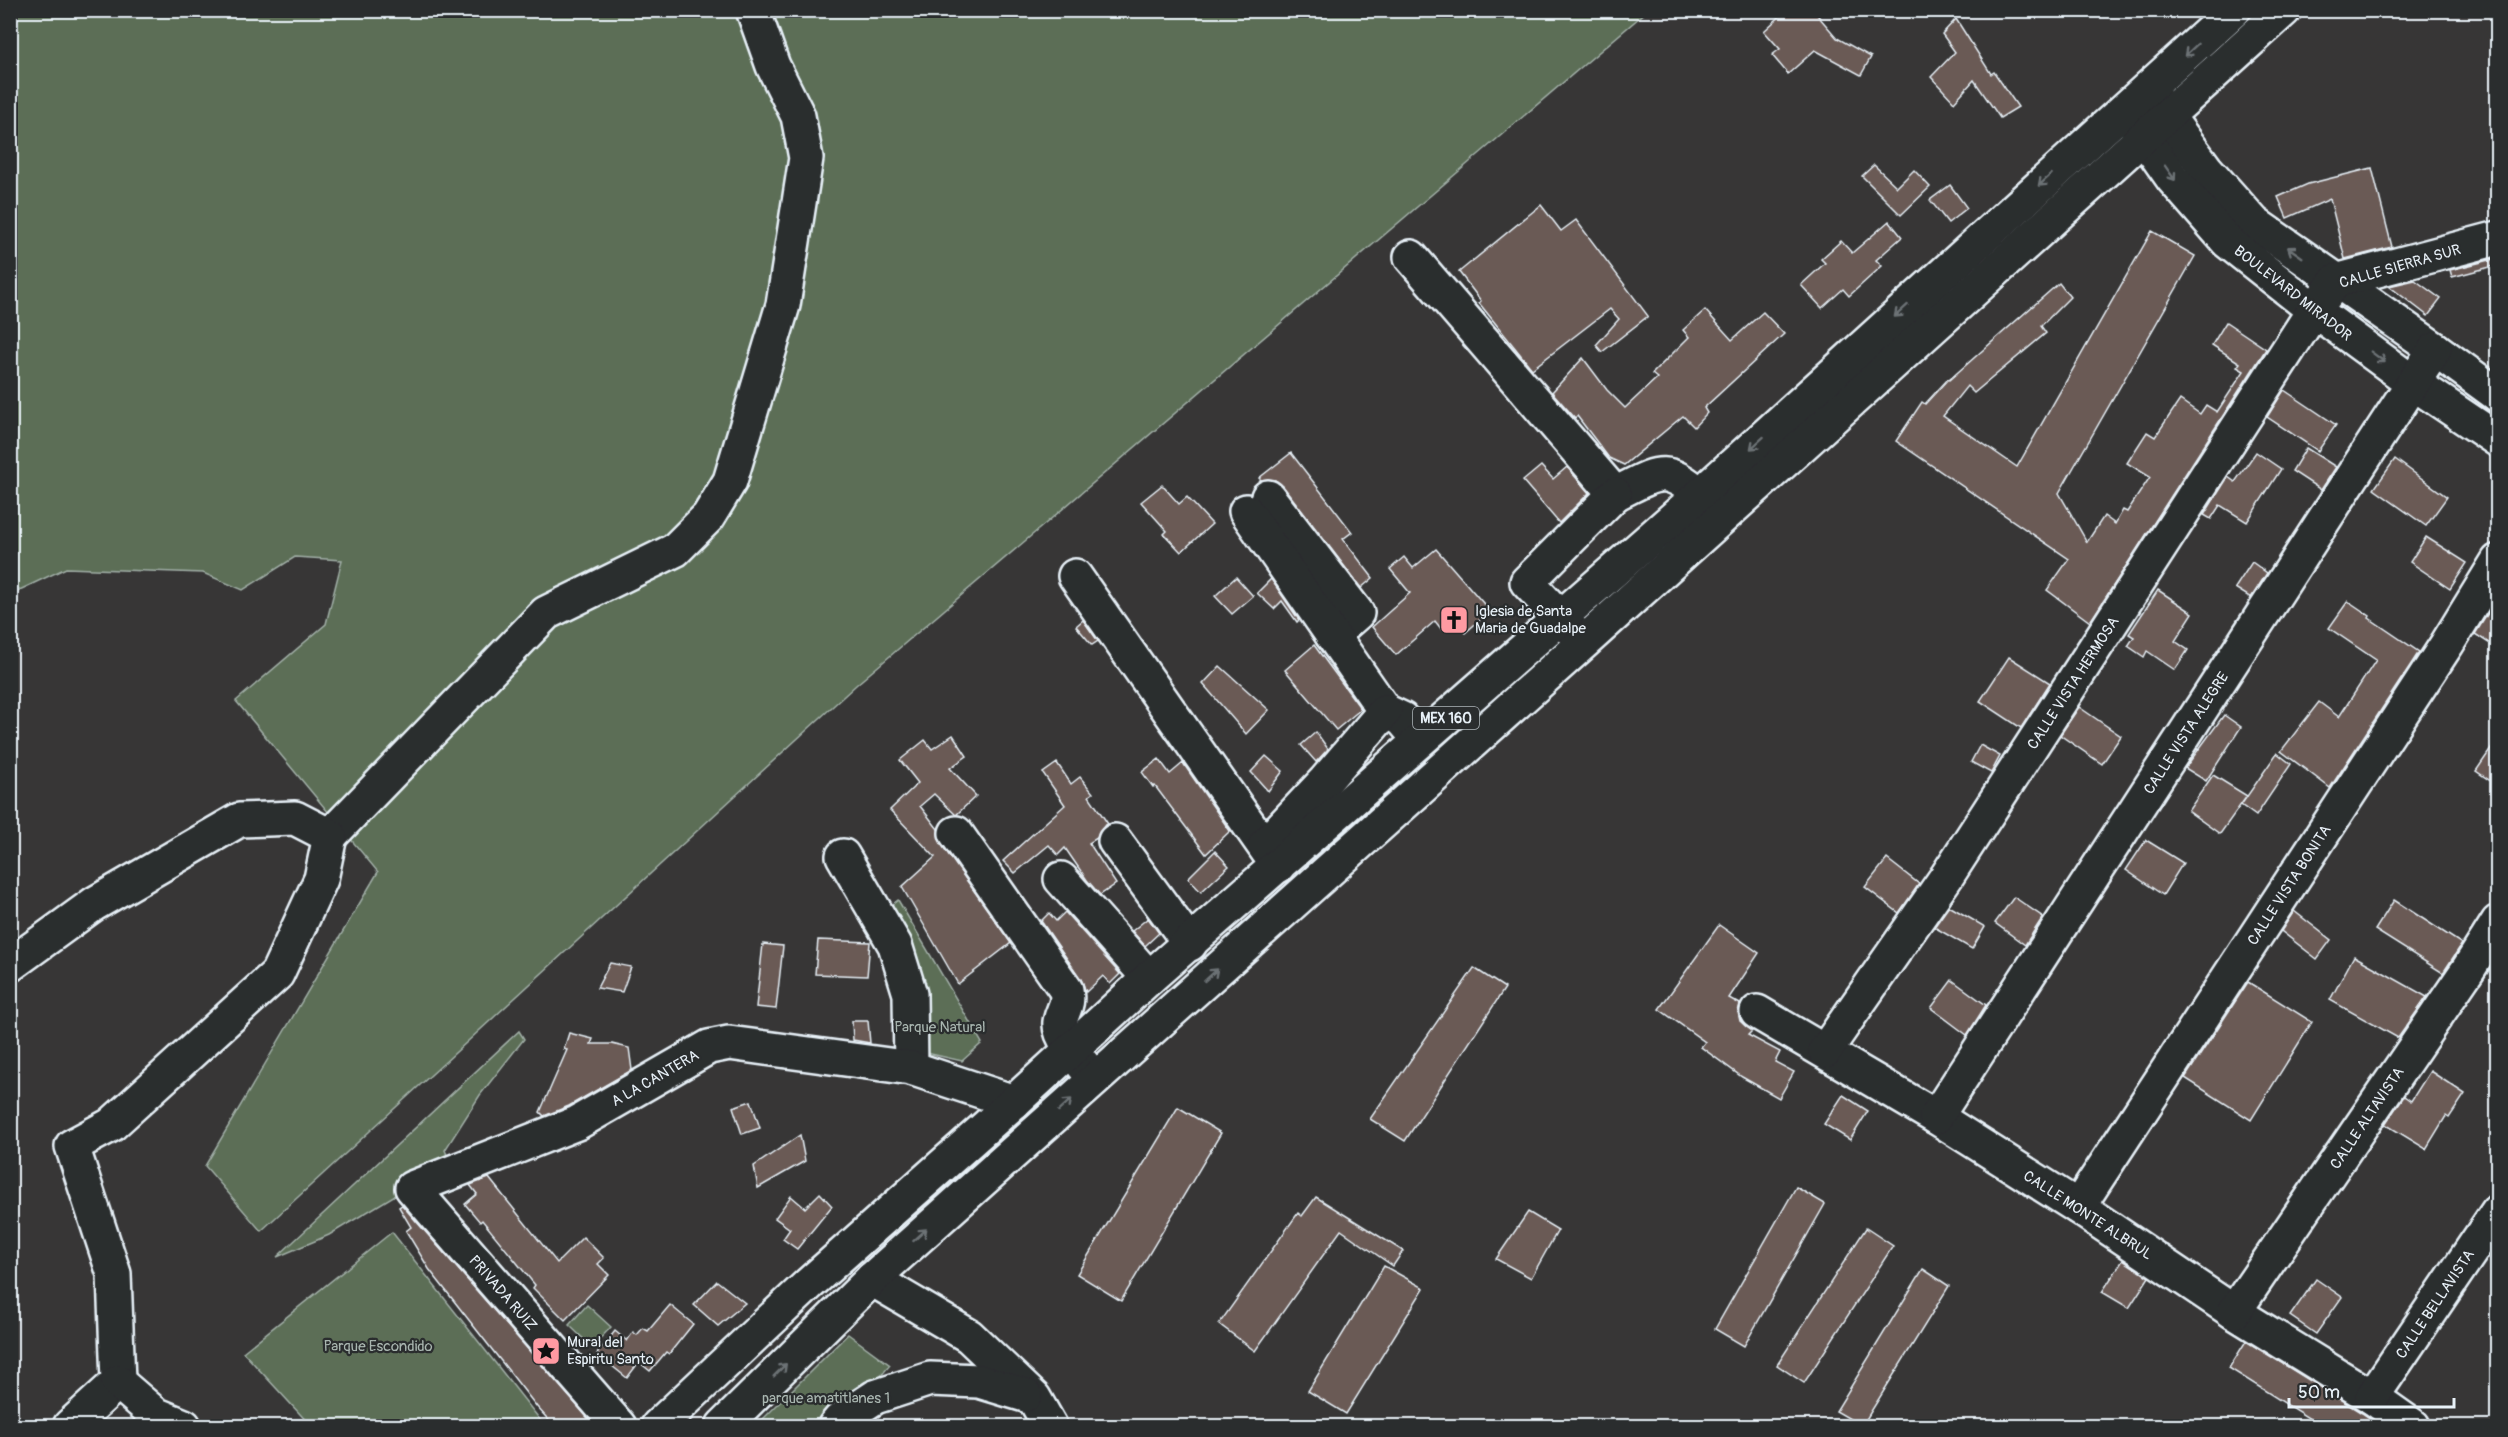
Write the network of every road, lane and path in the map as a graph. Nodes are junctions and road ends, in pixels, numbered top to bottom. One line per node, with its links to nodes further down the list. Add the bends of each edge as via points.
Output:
1 (753, 10): 24 (street, via 773,66 798,116 806,158 783,305 730,481 708,517 675,550 546,613)
2 (2234, 10): 4 (street, MEX 160, one-way to 4)
3 (2284, 10): 5 (street, MEX 160)
4 (2136, 99): 5 (street, BOULEVARD MIRADOR); 15 (street, MEX 160, one-way to 15)
5 (2157, 126): 8 (street, BOULEVARD MIRADOR, one-way to 5, via 2254,223 2206,169); 9 (street, BOULEVARD MIRADOR, one-way to 9, via 2173,179 2227,241); 20 (street, MEX 160)
6 (2498, 238): 8 (street, CALLE SIERRA SUR)
7 (1411, 257): 14 (street)
8 (2336, 281): 9 (street, CALLE SIERRA SUR); 10 (street, BOULEVARD MIRADOR)
9 (2314, 310): 11 (street, BOULEVARD MIRADOR, one-way to 11); 35 (street, CALLE VISTA HERMOSA, via 1947,876)
10 (2435, 349): 11 (street, CALLE VISTA ALEGRE); 12 (street, BOULEVARD MIRADOR)
11 (2412, 382): 13 (street, BOULEVARD MIRADOR); 39 (street, CALLE VISTA ALEGRE)
12 (2498, 395)
13 (2498, 440)
14 (1615, 494): 15 (street, via 1659,474 1682,479); 19 (street, via 1527,582)
15 (1700, 495): 19 (street, MEX 160)
16 (1257, 504): 21 (street, via 1332,635)
17 (2498, 561): 41 (street, CALLE VISTA BONITA)
18 (1075, 576): 26 (street)
19 (1561, 616): 20 (street); 22 (street, MEX 160)
20 (1583, 643): 37 (street, MEX 160, one-way to 20)
21 (1385, 711): 22 (street, via 1402,718); 26 (street, via 1325,781)
22 (1420, 740): 26 (street, MEX 160)
23 (956, 833): 34 (street, via 1066,990 1068,1002 1059,1023)
24 (330, 836): 31 (street, via 296,819 239,820 94,904); 45 (street, via 321,879 277,974 111,1125 72,1146 114,1274)
25 (1115, 841): 30 (street)
26 (1271, 855): 30 (street, MEX 160)
27 (843, 856): 36 (street, via 895,945 909,994)
28 (1061, 879): 32 (street)
29 (2498, 922): 44 (street, CALLE ALTAVISTA)
30 (1190, 944): 32 (street, MEX 160)
31 (10, 964)
32 (1149, 978): 34 (street, MEX 160)
33 (1757, 1012): 35 (street, CALLE MONTE ALBRUL)
34 (1071, 1050): 37 (street); 38 (street, MEX 160)
35 (1825, 1051): 39 (street, CALLE MONTE ALBRUL)
36 (911, 1068): 38 (street, A LA CANTERA); 40 (street, A LA CANTERA, via 750,1045 729,1043 709,1047 577,1123)
37 (1095, 1079): 43 (street, MEX 160, one-way to 37)
38 (1014, 1102): 51 (street, MEX 160, via 809,1284)
39 (1936, 1117): 41 (street, CALLE MONTE ALBRUL)
40 (412, 1188): 50 (street, PRIVADA RUIZ)
41 (2078, 1207): 44 (street, CALLE MONTE ALBRUL)
42 (2498, 1211): 46 (street, CALLE BELLAVISTA)
43 (872, 1279): 47 (street, via 969,1336); 52 (street, MEX 160, one-way to 43)
44 (2234, 1312): 46 (street, CALLE MONTE ALBRUL)
45 (118, 1382): 48 (street); 49 (street, via 155,1414)
46 (2372, 1397): 55 (street, CALLE MONTE ALBRUL)
47 (1034, 1398): 53 (street, via 979,1381 930,1379 875,1397); 54 (street)
48 (70, 1426)
49 (184, 1426)
50 (619, 1426)
51 (658, 1426)
52 (723, 1426)
53 (835, 1426)
54 (1050, 1426)
55 (2413, 1426)

